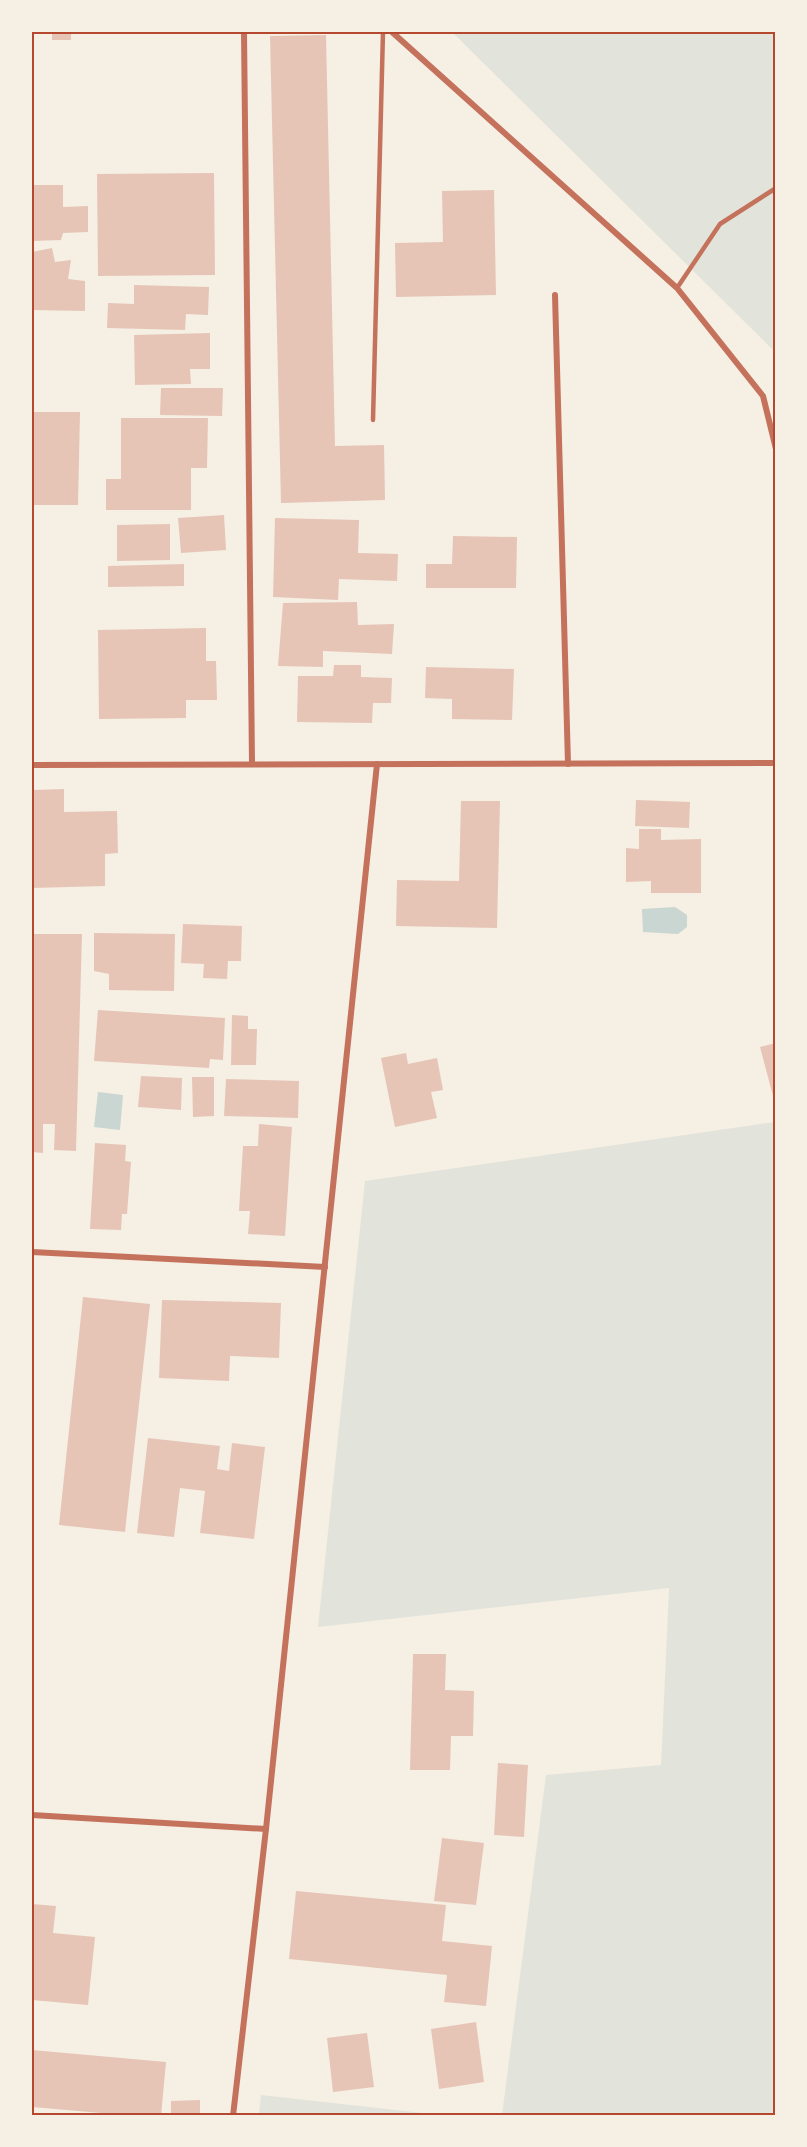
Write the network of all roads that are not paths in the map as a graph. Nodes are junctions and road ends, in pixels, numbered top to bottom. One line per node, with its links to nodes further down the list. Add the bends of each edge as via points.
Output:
1 (244, 32): 10 (street)
2 (382, 32): 7 (lane)
3 (392, 32): 5 (street)
4 (776, 188): 5 (lane, via 720,225)
5 (677, 288): 8 (street, via 763,396)
6 (555, 295): 12 (street)
7 (373, 420)
8 (776, 448)
9 (776, 763): 12 (street)
10 (252, 764): 11 (street); 13 (street)
11 (377, 764): 12 (street); 15 (street)
12 (568, 764)
13 (32, 765)
14 (32, 1252): 15 (street)
15 (325, 1268): 17 (street)
16 (32, 1815): 17 (street)
17 (266, 1829): 18 (street)
18 (233, 2115)

